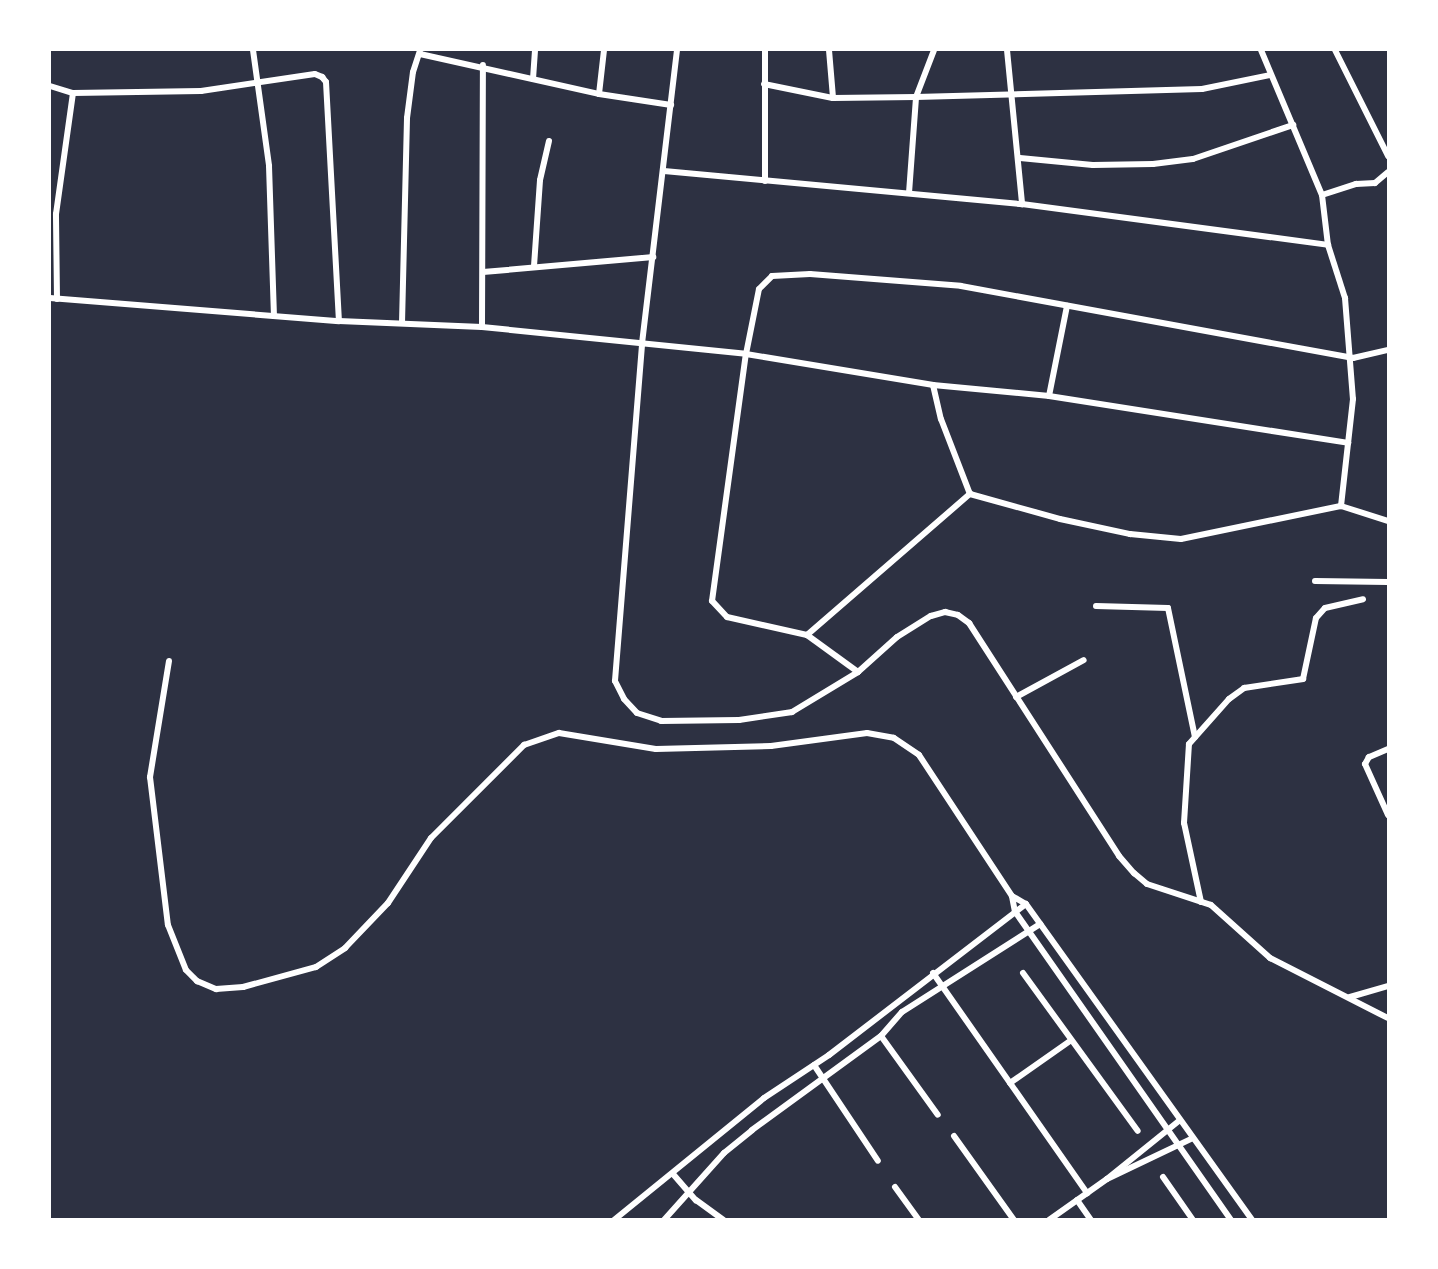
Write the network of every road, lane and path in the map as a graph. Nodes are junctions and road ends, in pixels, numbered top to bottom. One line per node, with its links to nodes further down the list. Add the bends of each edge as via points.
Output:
1 (253, 50): 15 (street)
2 (535, 50): 14 (street)
3 (604, 50): 20 (street)
4 (677, 50): 23 (street)
5 (765, 50): 16 (street)
6 (829, 50): 22 (street)
7 (934, 50): 21 (street)
8 (1007, 50): 18 (street)
9 (1261, 50): 13 (street)
10 (1335, 50): 26 (street)
11 (420, 52): 12 (street); 42 (street, via 413,72 407,118)
12 (483, 65): 14 (street); 37 (street)
13 (1270, 75): 18 (street, via 1202,89); 24 (street)
14 (532, 79): 20 (street)
15 (259, 82): 19 (street, via 201,91); 40 (street, via 269,166); 41 (street, via 315,74 326,82)
16 (764, 84): 22 (street); 30 (street)
17 (50, 86): 19 (street)
18 (1008, 92): 21 (street); 27 (street)
19 (73, 93): 38 (street, via 56,214)
20 (599, 94): 23 (street)
21 (916, 97): 22 (street); 31 (street)
22 (833, 98)
23 (671, 105): 28 (street)
24 (1293, 125): 27 (street, via 1193,159 1153,164 1093,165); 32 (street)
25 (549, 141): 36 (street, via 540,180)
26 (1389, 156)
27 (1020, 158): 33 (street)
28 (664, 171): 30 (street); 35 (street)
29 (1389, 172): 32 (street, via 1375,183 1356,184)
30 (765, 181): 31 (street)
31 (909, 193): 33 (street)
32 (1322, 195): 34 (street)
33 (1022, 204): 34 (street)
34 (1328, 245): 47 (street, via 1345,298)
35 (653, 257): 36 (street); 44 (street)
36 (534, 266): 37 (street)
37 (483, 272): 43 (street)
38 (53, 299): 40 (street)
39 (1066, 306): 46 (street, via 961,286 810,274 771,276 759,289); 47 (street); 49 (street)
40 (274, 316): 41 (street)
41 (339, 321): 42 (street)
42 (402, 323): 43 (street)
43 (482, 327): 44 (street)
44 (642, 345): 46 (street); 61 (street, via 615,681 624,699 637,713 661,721 739,720 792,712)
45 (1389, 350): 47 (street)
46 (746, 354): 48 (street); 58 (street, via 712,601 727,617)
47 (1353, 358): 50 (street)
48 (933, 385): 49 (street); 51 (street, via 941,419)
49 (1049, 396): 50 (street)
50 (1348, 443): 52 (street)
51 (970, 494): 52 (street, via 1072,522 1181,539); 58 (street)
52 (1341, 506): 53 (street)
53 (1389, 521)
54 (1315, 581): 55 (street)
55 (1389, 582)
56 (1363, 599): 63 (street, via 1325,608 1316,618 1303,679 1244,688)
57 (1096, 606): 63 (street, via 1168,608)
58 (807, 635): 61 (street)
59 (1084, 660): 62 (street)
60 (169, 661): 66 (street, via 150,777 168,925 186,970 197,981 216,988 243,987 316,967 345,948 388,903 431,838 524,745 559,734 656,749 771,746 867,734 894,738 919,755)
61 (858, 672): 62 (street, via 897,637 945,612 969,623)
62 (1016, 697): 67 (street, via 1134,873 1147,884)
63 (1195, 737): 67 (street, via 1189,744 1184,823)
64 (1389, 749): 65 (street, via 1365,764)
65 (1389, 815)
66 (1012, 896): 68 (street); 69 (street)
67 (1201, 902): 76 (street, via 1228,918 1251,945 1269,958)
68 (1026, 904): 69 (street); 70 (street)
69 (1015, 912): 71 (street); 72 (street)
70 (1040, 924): 71 (street); 84 (street)
71 (1029, 932): 74 (street); 85 (street)
72 (933, 973): 74 (street); 80 (street)
73 (1023, 973): 79 (street)
74 (941, 984): 78 (street, via 902,1012); 82 (street)
75 (1389, 986): 76 (street)
76 (1350, 997): 77 (street)
77 (1389, 1018)
78 (881, 1036): 81 (street); 83 (street)
79 (1070, 1041): 82 (street); 86 (street)
80 (814, 1065): 81 (street); 91 (street, via 764,1098)
81 (823, 1080): 90 (street); 95 (street, via 752,1130)
82 (1011, 1083): 96 (street)
83 (938, 1114)
84 (1180, 1120): 85 (street); 88 (street)
85 (1167, 1129): 89 (street); 93 (street)
86 (1138, 1131)
87 (954, 1136): 103 (street)
88 (1193, 1138): 89 (street); 108 (street)
89 (1180, 1147): 93 (street); 107 (street)
90 (878, 1161)
91 (674, 1174): 95 (street); 99 (street)
92 (1163, 1177): 98 (street)
93 (1107, 1179): 96 (street)
94 (895, 1187): 102 (street)
95 (688, 1191): 100 (street); 101 (street)
96 (1087, 1193): 97 (street)
97 (1077, 1200): 104 (street); 105 (street)
98 (1191, 1217): 106 (street)
99 (614, 1220)
100 (664, 1220)
101 (724, 1220)
102 (919, 1220)
103 (1014, 1220)
104 (1049, 1220)
105 (1091, 1220)
106 (1182, 1220)
107 (1231, 1220)
108 (1252, 1220)

